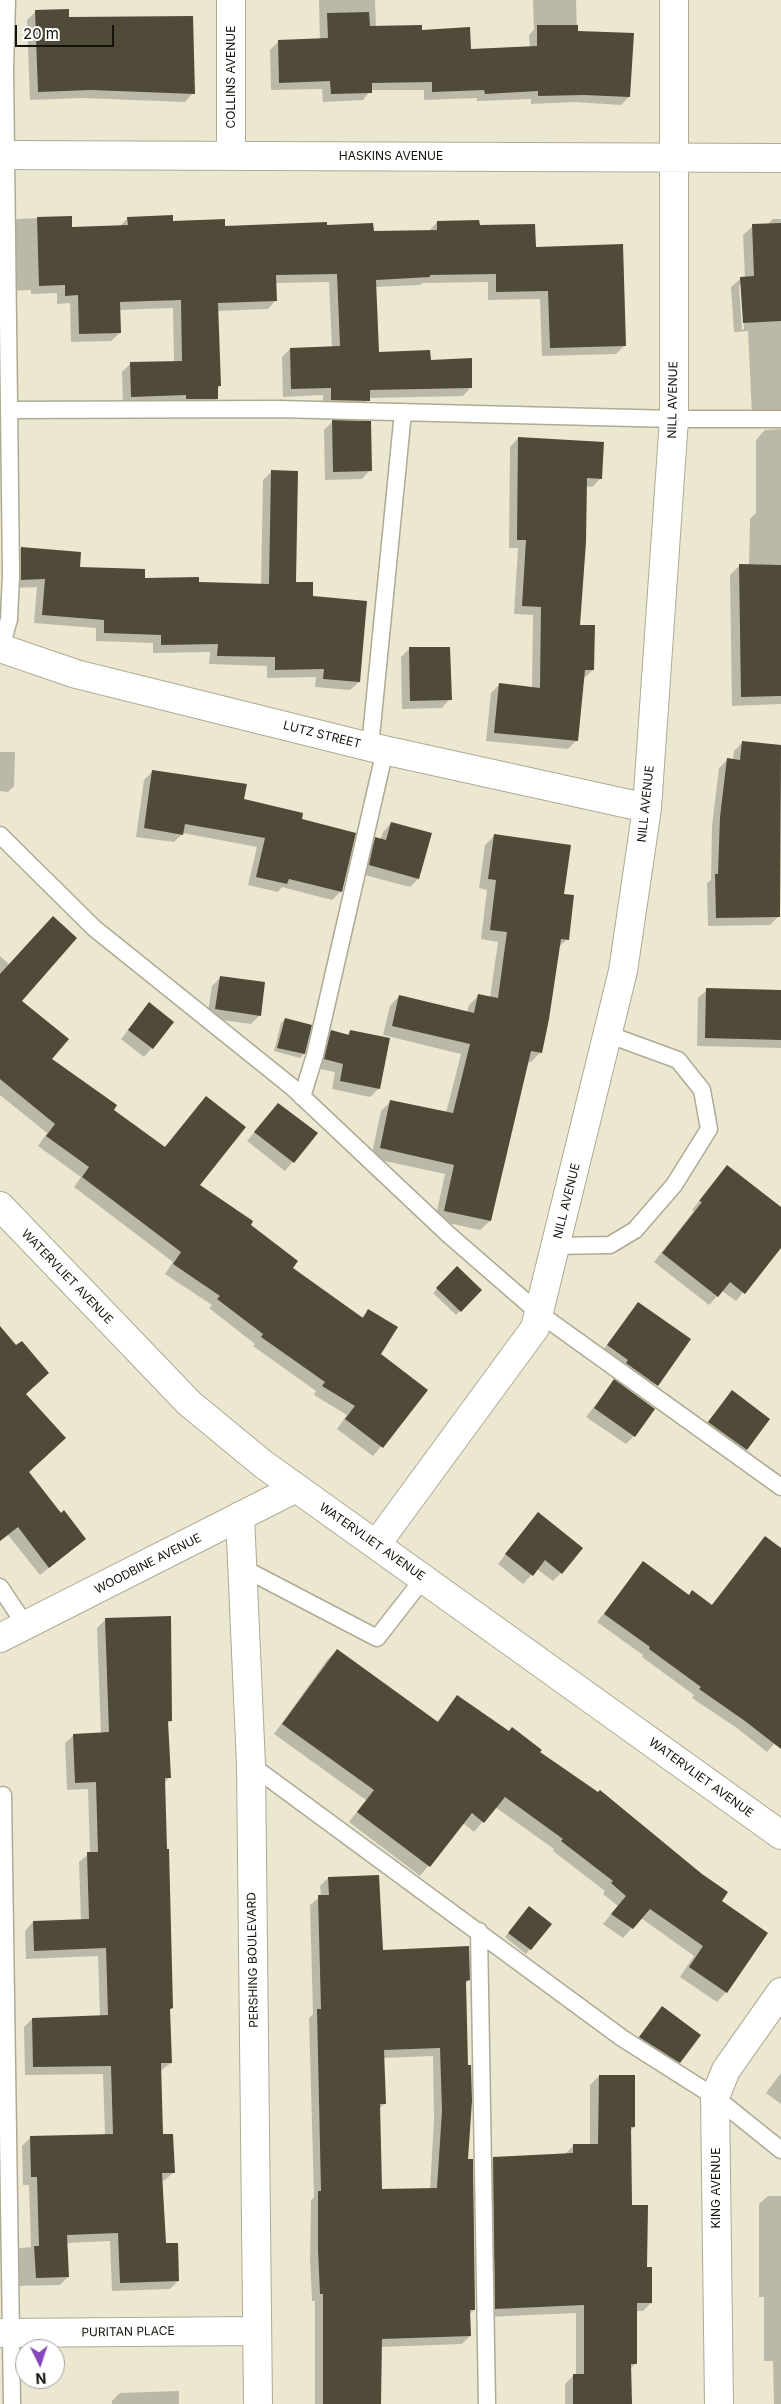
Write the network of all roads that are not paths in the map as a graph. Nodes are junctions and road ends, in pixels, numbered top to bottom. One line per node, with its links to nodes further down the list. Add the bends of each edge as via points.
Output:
1 (7, 0): 4 (lane)
2 (231, 0): 5 (street, COLLINS AVENUE)
3 (674, 0): 6 (street, NILL AVENUE)
4 (3, 155): 5 (street, HASKINS AVENUE); 8 (lane)
5 (231, 155): 6 (street, HASKINS AVENUE)
6 (674, 158): 7 (street, HASKINS AVENUE); 10 (street, NILL AVENUE)
7 (781, 158)
8 (11, 410): 9 (lane); 12 (lane, via 9,619)
9 (403, 412): 10 (lane); 13 (lane)
10 (674, 419): 11 (lane); 14 (street, NILL AVENUE)
11 (781, 419)
12 (0, 648): 13 (street, LUTZ STREET, via 76,674)
13 (377, 749): 14 (street, LUTZ STREET); 17 (lane, via 315,1055)
14 (647, 808): 16 (street, NILL AVENUE, via 623,971)
15 (0, 835): 17 (lane, via 94,928)
16 (608, 1034): 19 (street, NILL AVENUE); 19 (lane, via 678,1060 702,1090 709,1129 674,1185 635,1230 610,1245)
17 (302, 1096): 20 (lane, via 449,1235)
18 (0, 1206): 22 (street, WATERVLIET AVENUE, via 189,1403)
19 (556, 1246): 20 (street, NILL AVENUE)
20 (540, 1314): 21 (lane); 24 (street, NILL AVENUE, via 535,1328)
21 (781, 1487)
22 (296, 1488): 23 (street, WOODBINE AVENUE); 24 (street, WATERVLIET AVENUE)
23 (240, 1516): 25 (street, PERSHING BOULEVARD); 28 (street, WOODBINE AVENUE)
24 (376, 1545): 26 (street, WATERVLIET AVENUE)
25 (243, 1568): 26 (lane, via 377,1638); 30 (street, PERSHING BOULEVARD)
26 (423, 1579): 32 (street, WATERVLIET AVENUE)
27 (0, 1587): 28 (lane)
28 (26, 1626): 29 (street, WOODBINE AVENUE)
29 (0, 1638)
30 (251, 1765): 33 (lane); 37 (street, PERSHING BOULEVARD)
31 (3, 1795): 38 (lane)
32 (781, 1835)
33 (479, 1931): 35 (lane, via 622,2038); 41 (lane)
34 (781, 1992): 35 (street, KING AVENUE, via 726,2070)
35 (715, 2097): 36 (lane); 42 (street, KING AVENUE)
36 (781, 2150)
37 (257, 2331): 38 (street, PURITAN PLACE); 40 (street, PERSHING BOULEVARD)
38 (6, 2334): 39 (lane)
39 (12, 2404)
40 (258, 2404)
41 (487, 2404)
42 (719, 2404)

